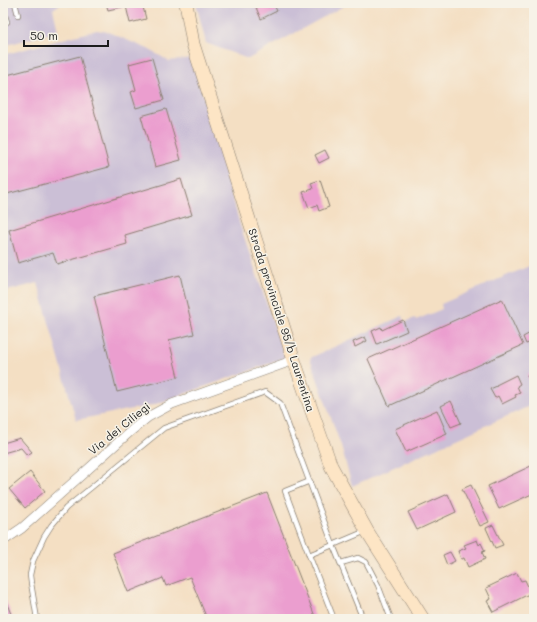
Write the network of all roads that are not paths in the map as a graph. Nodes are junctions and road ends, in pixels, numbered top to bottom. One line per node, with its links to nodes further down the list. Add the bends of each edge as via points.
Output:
1 (15, 3): 4 (lane)
2 (186, 3): 6 (main road, Strada provinciale 95/b Laurentina, via 193,44)
3 (3, 9): 5 (lane)
4 (18, 15)
5 (7, 22)
6 (294, 360): 8 (main road, Strada provinciale 95/b Laurentina, via 331,466); 9 (street, Via dei Ciliegi, via 158,411 136,426 22,528)
7 (310, 481): 10 (lane); 11 (lane, via 285,491); 13 (lane, via 280,403 265,392 164,428 66,508 51,526 31,567)
8 (367, 531): 10 (lane); 17 (main road, Strada provinciale 95/b Laurentina)
9 (3, 541)
10 (334, 545): 11 (lane); 12 (lane)
11 (309, 555): 14 (lane)
12 (341, 563): 15 (lane); 16 (lane, via 358,558 366,562)
13 (37, 619)
14 (334, 619)
15 (363, 619)
16 (392, 619)
17 (423, 619)

